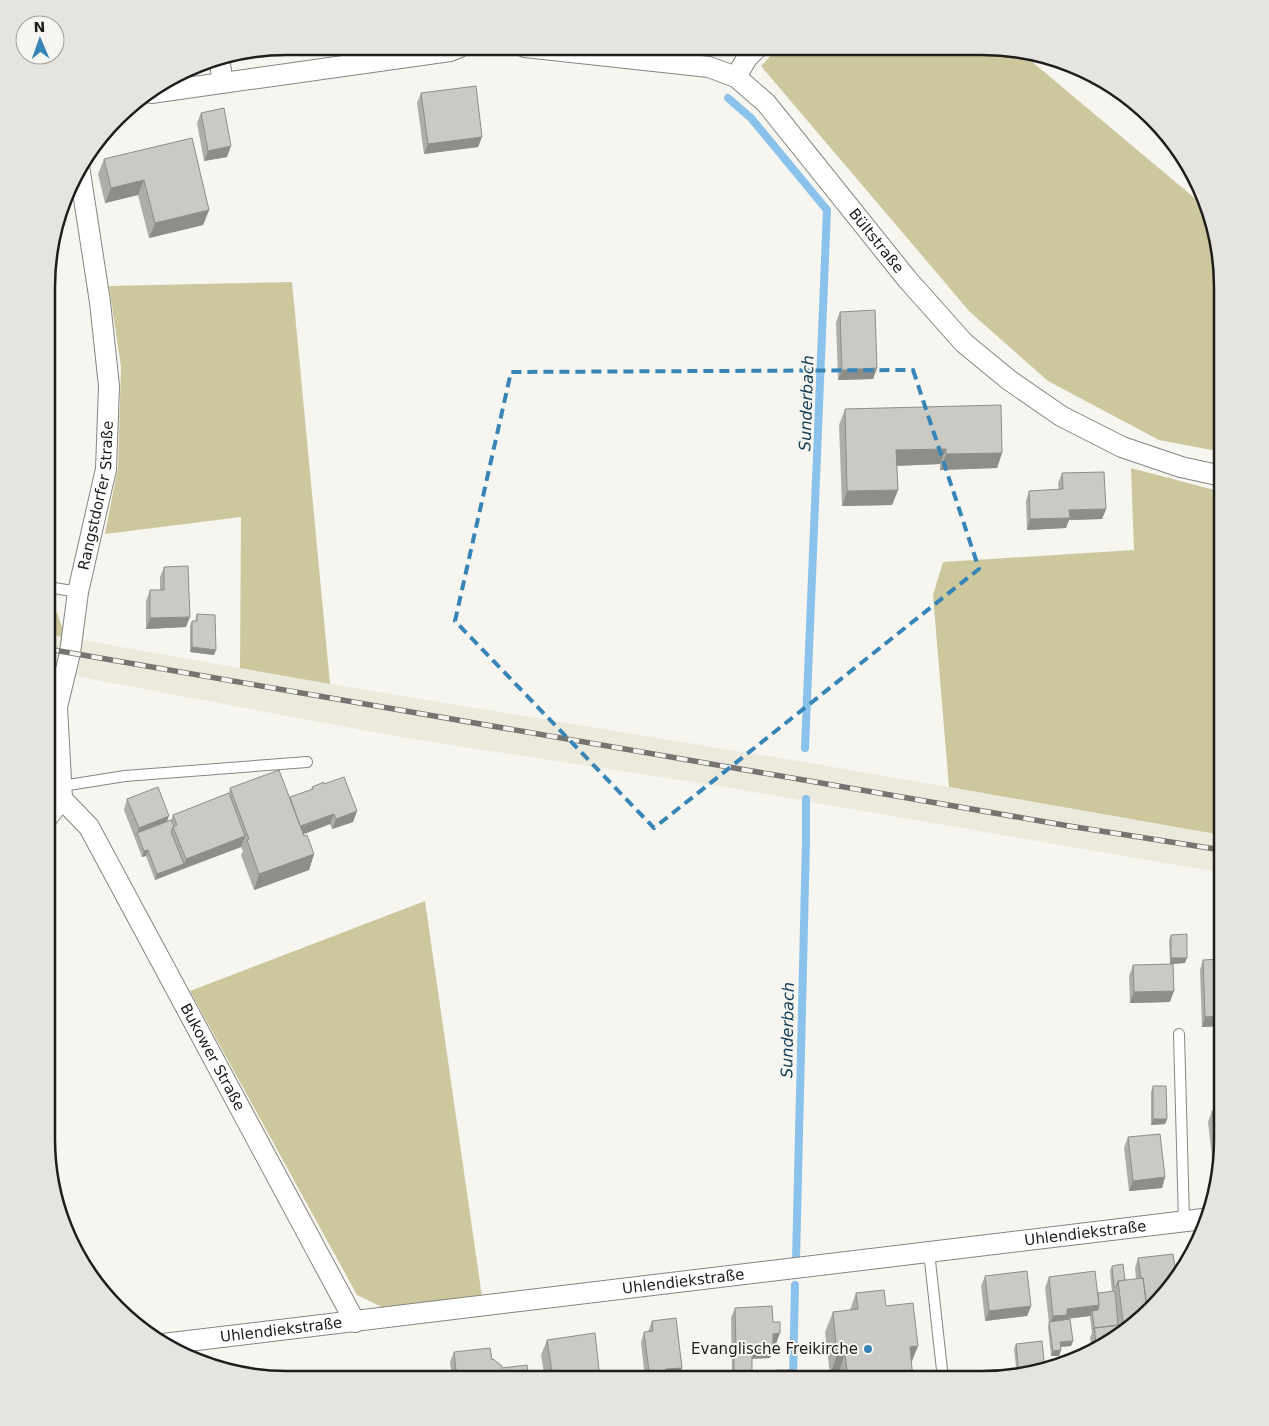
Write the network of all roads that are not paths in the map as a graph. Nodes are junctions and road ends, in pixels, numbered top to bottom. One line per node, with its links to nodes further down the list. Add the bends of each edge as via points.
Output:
1 (422, 55): 6 (street)
2 (599, 55): 5 (street, Bültstraße, via 709,67)
3 (750, 55): 5 (street)
4 (220, 65): 6 (street)
5 (736, 77): 9 (street, Bültstraße, via 766,103 906,279 964,343 1060,416 1122,447)
6 (223, 83): 7 (street)
7 (162, 91)
8 (81, 180): 11 (street, Rangstdorfer Straße, via 99,293 109,386 106,469)
9 (1214, 474)
10 (55, 588): 11 (lane)
11 (78, 592): 12 (street, Rangstdorfer Straße, via 70,653)
12 (55, 697)
13 (55, 732): 15 (street, Rangstdorfer Straße)
14 (307, 762): 15 (lane, via 125,776)
15 (62, 793): 16 (street); 20 (street, Bukower Straße, via 89,827)
16 (55, 805)
17 (1179, 1034): 18 (lane)
18 (1194, 1220): 19 (street, Uhlendiekstraße)
19 (929, 1252): 20 (street, Uhlendiekstraße); 22 (lane)
20 (355, 1322): 21 (street, Uhlendiekstraße)
21 (176, 1343)
22 (942, 1371)

